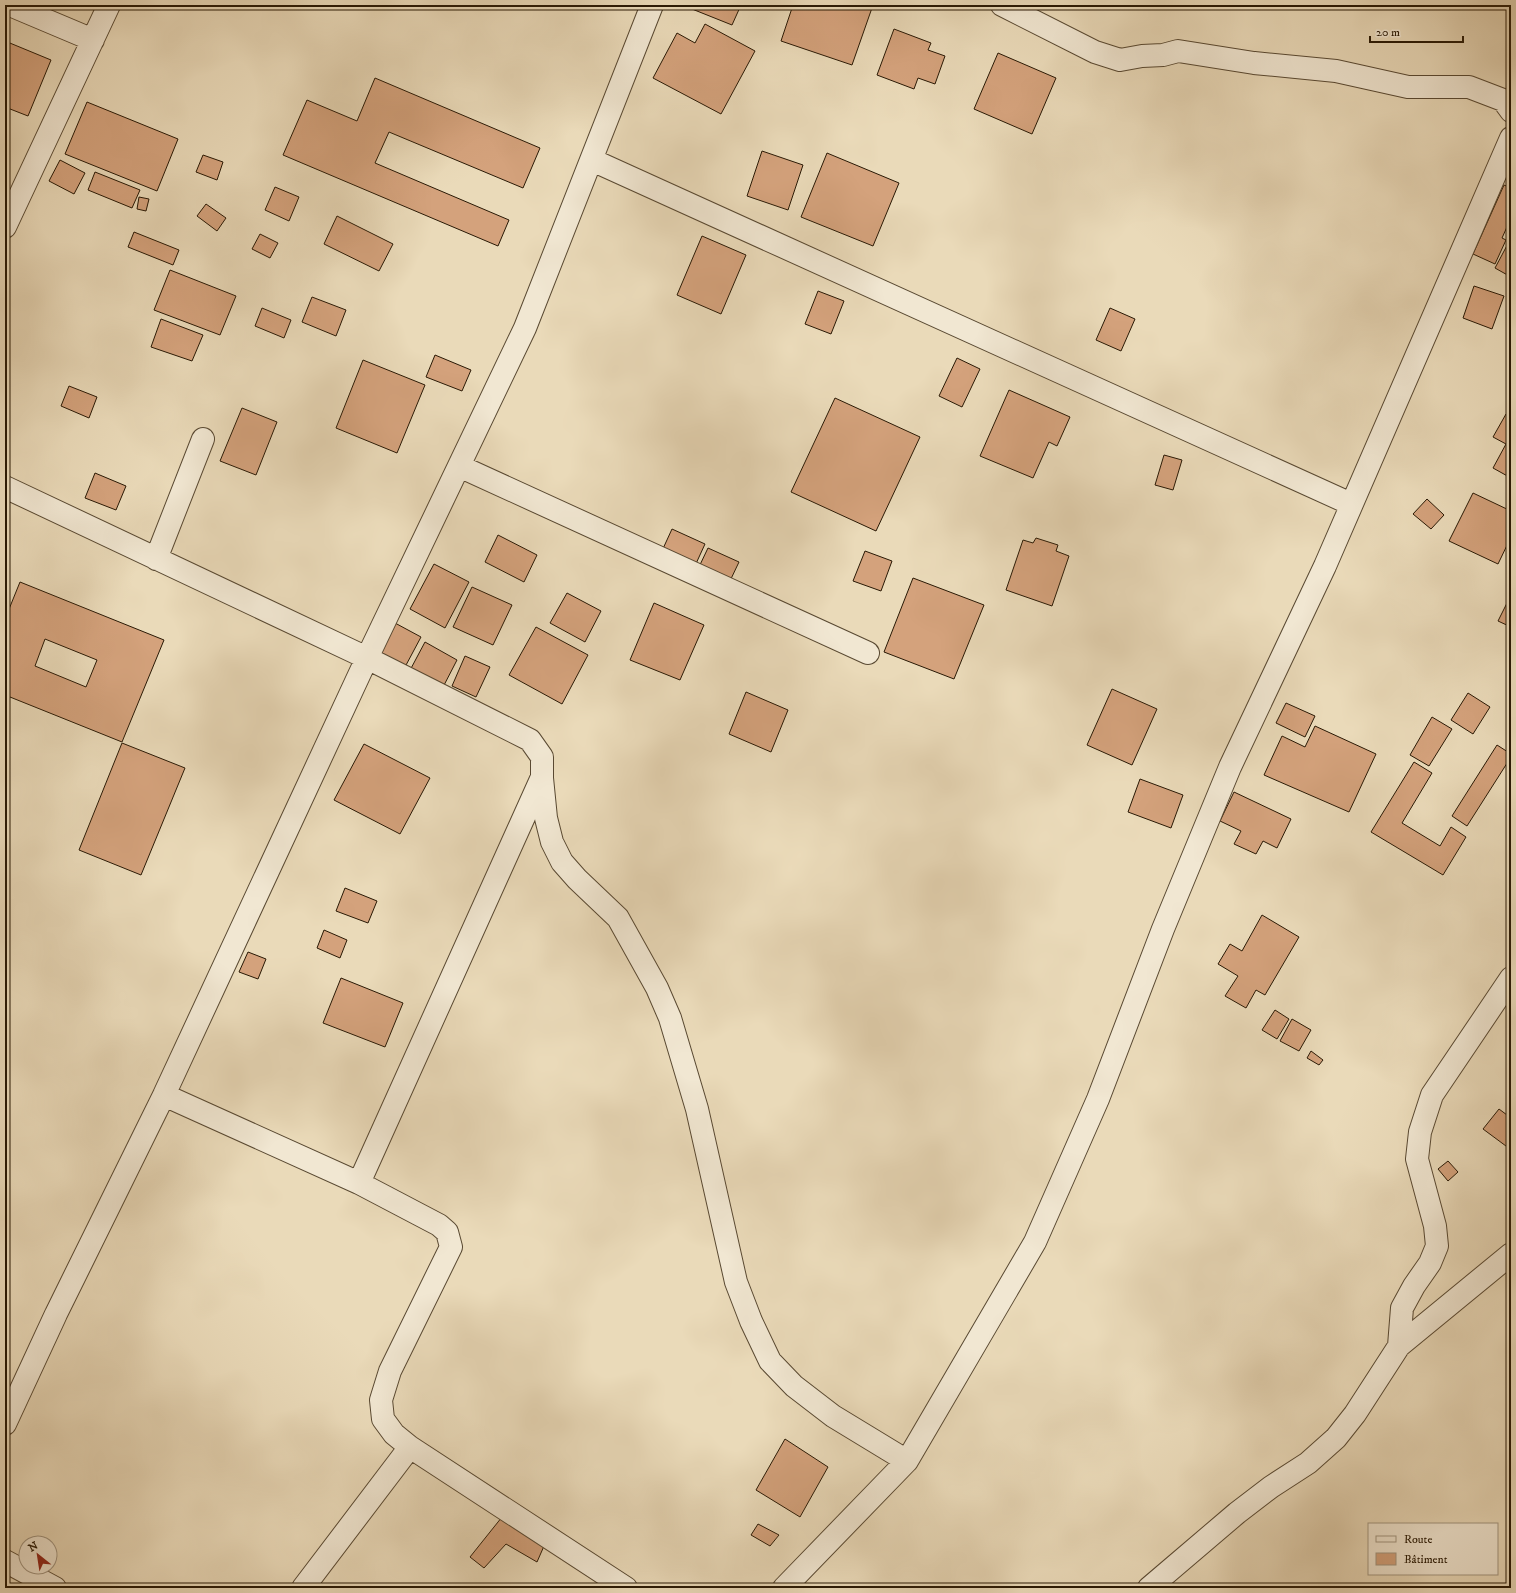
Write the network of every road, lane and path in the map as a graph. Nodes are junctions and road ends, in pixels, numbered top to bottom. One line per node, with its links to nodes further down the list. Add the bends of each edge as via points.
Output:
1 (10, 5): 5 (street)
2 (109, 5): 5 (street)
3 (652, 5): 8 (street)
4 (1002, 5): 6 (street, via 1095,52 1120,60 1178,51 1254,63 1336,71 1408,87 1469,87 1503,100)
5 (93, 40): 9 (street)
6 (1511, 111)
7 (1511, 138): 13 (street)
8 (592, 160): 11 (street, via 525,328); 13 (street)
9 (5, 227)
10 (203, 439): 14 (street)
11 (459, 466): 15 (street); 16 (street)
12 (5, 487): 14 (street)
13 (1351, 504): 25 (street, via 1325,566 1230,767 1163,929 1098,1099 1035,1242)
14 (156, 559): 16 (street)
15 (868, 653)
16 (367, 658): 17 (street, via 530,740 542,757); 19 (street)
17 (542, 777): 20 (street); 25 (street, via 546,818 552,842 562,862 618,918 657,988 670,1018 697,1109 736,1282 770,1360 794,1386 833,1416)
18 (1511, 978): 22 (street, via 1432,1095 1420,1132 1417,1160 1435,1226 1437,1246 1430,1264 1402,1308)
19 (164, 1094): 20 (street); 23 (street)
20 (359, 1183): 24 (street, via 440,1225 450,1240 451,1247 390,1371 381,1400 383,1419 394,1434)
21 (1511, 1254): 22 (street)
22 (1399, 1346): 31 (street, via 1355,1414 1336,1438 1308,1464 1271,1487 1237,1513)
23 (5, 1424)
24 (410, 1447): 28 (street); 29 (street)
25 (907, 1461): 30 (street)
26 (5, 1561): 27 (street)
27 (55, 1588)
28 (303, 1588)
29 (626, 1588)
30 (784, 1588)
31 (1149, 1588)

